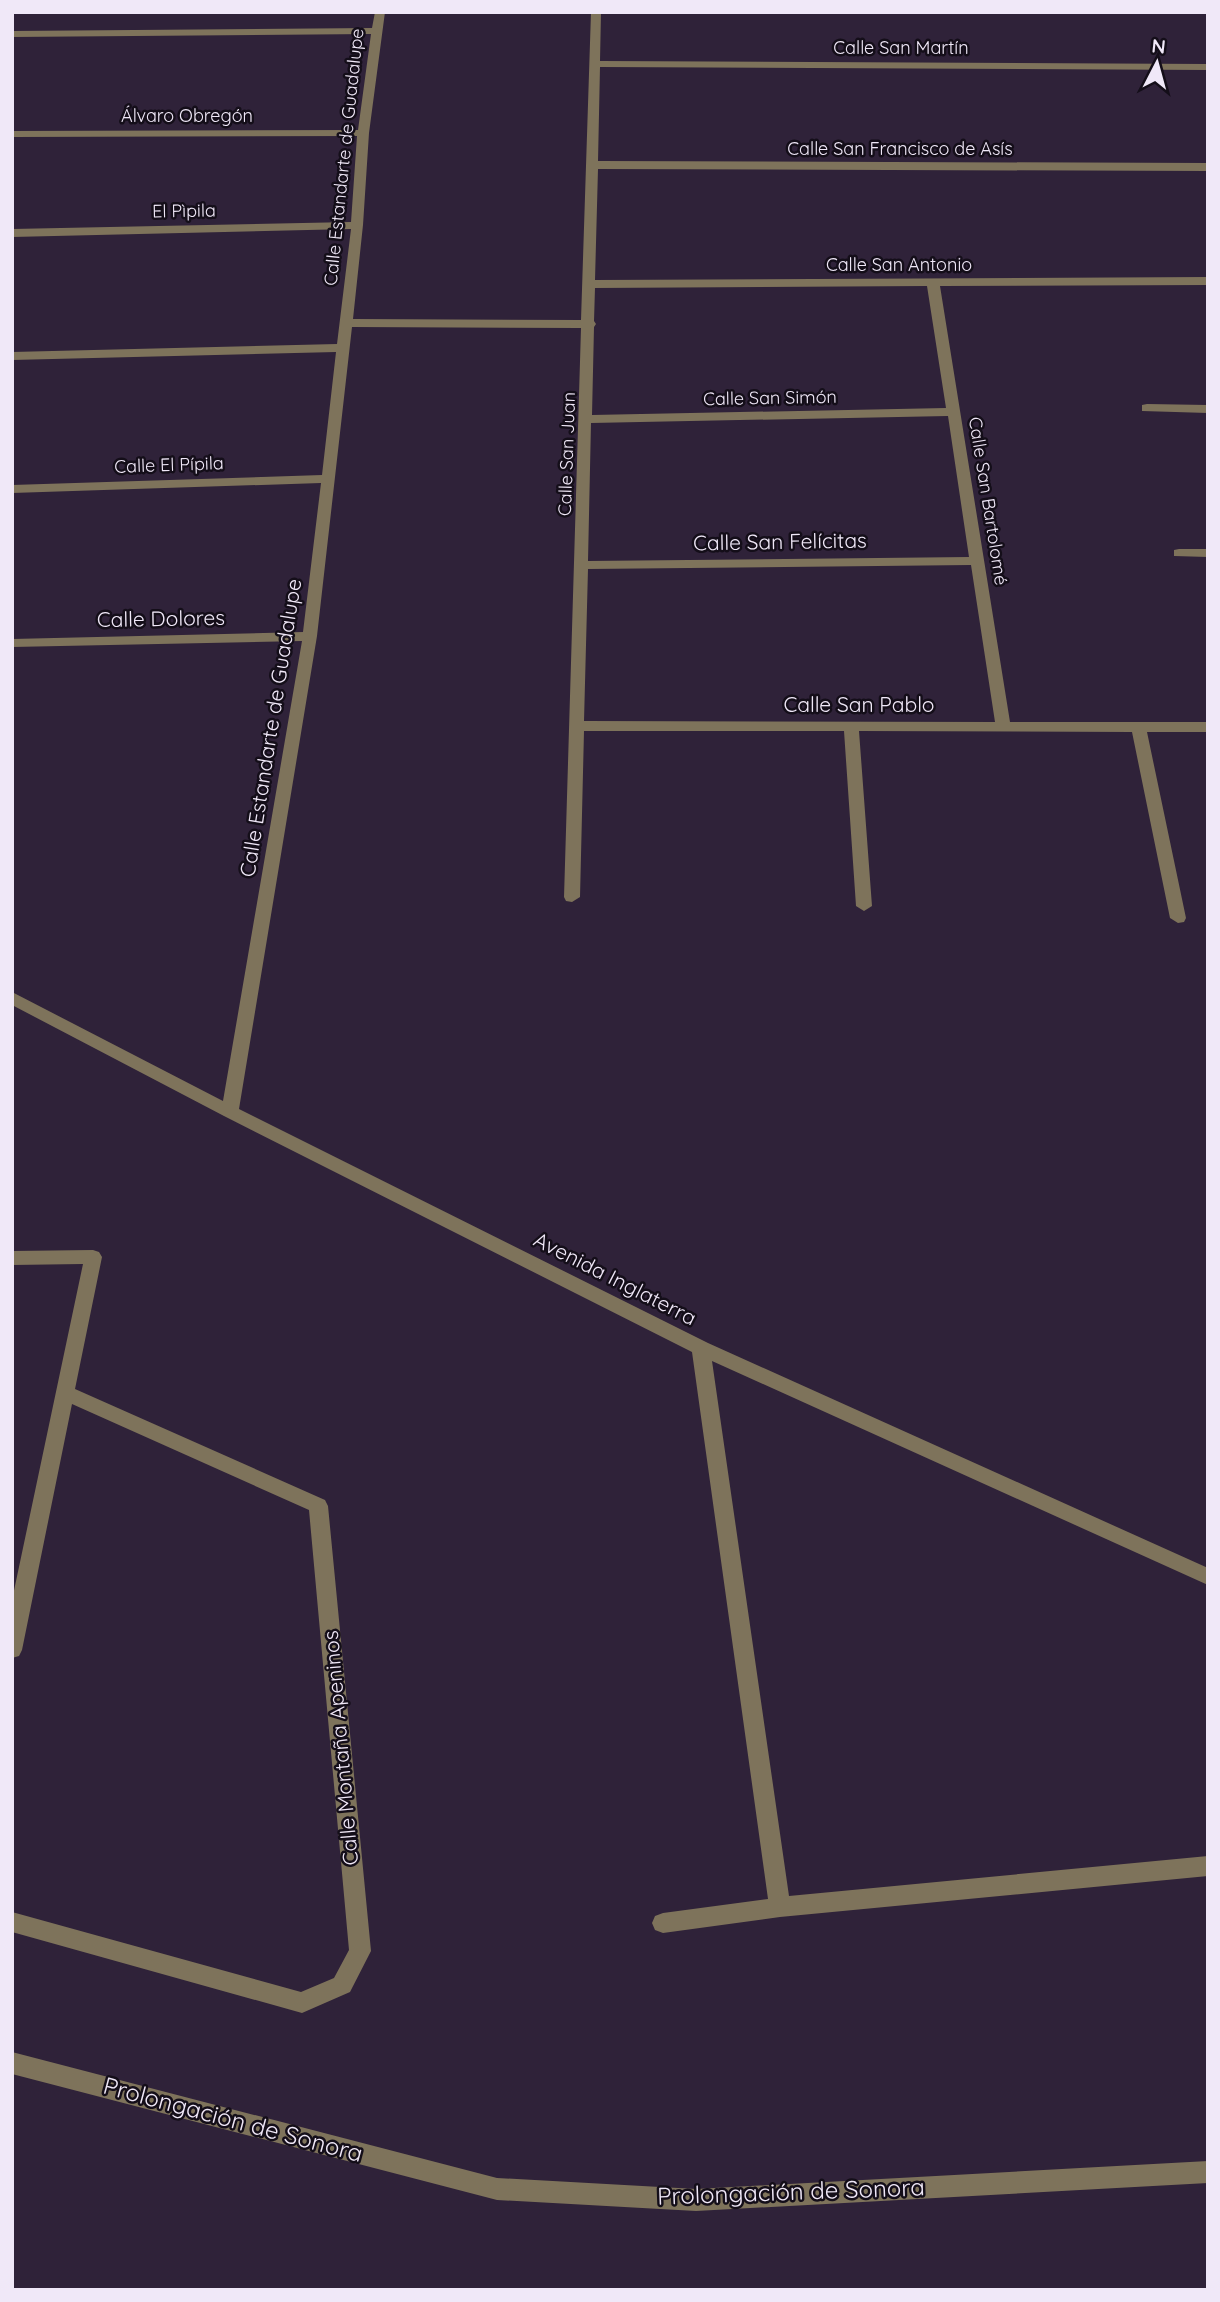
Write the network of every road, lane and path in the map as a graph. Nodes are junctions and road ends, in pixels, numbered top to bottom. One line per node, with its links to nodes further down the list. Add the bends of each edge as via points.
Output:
1 (380, 12): 3 (street, Calle Estandarte de Guadalupe)
2 (596, 12): 5 (street, Calle San Juan)
3 (378, 31): 4 (street); 7 (street, Calle Estandarte de Guadalupe)
4 (12, 34)
5 (594, 64): 6 (street, Calle San Martín); 9 (street, Calle San Juan)
6 (1208, 67)
7 (363, 132): 8 (street, Álvaro Obregón); 11 (street, Calle Estandarte de Guadalupe)
8 (12, 134)
9 (592, 165): 10 (street, Calle San Francisco de Asís); 15 (street, Calle San Juan)
10 (1208, 167)
11 (357, 225): 12 (street, El Pìpila); 16 (street, Calle Estandarte de Guadalupe)
12 (12, 233)
13 (1208, 281): 14 (street, Calle San Antonio)
14 (933, 282): 15 (street, Calle San Antonio); 22 (street, Calle San Bartolomé)
15 (591, 284): 17 (street, Calle San Juan)
16 (345, 323): 17 (street); 18 (street, Calle Estandarte de Guadalupe)
17 (590, 324): 23 (street, Calle San Juan)
18 (342, 348): 19 (street); 24 (street, Calle Estandarte de Guadalupe)
19 (12, 356)
20 (1147, 408): 21 (street)
21 (1208, 409)
22 (954, 412): 23 (street, Calle San Simón); 28 (street, Calle San Bartolomé)
23 (587, 419): 29 (street, Calle San Juan)
24 (327, 479): 25 (street, Calle El Pípila); 30 (street, Calle Estandarte de Guadalupe)
25 (12, 489)
26 (1179, 553): 27 (street)
27 (1208, 553)
28 (978, 561): 29 (street, Calle San Felícitas); 34 (street, Calle San Bartolomé)
29 (583, 565): 32 (street, Calle San Juan)
30 (310, 636): 31 (street, Calle Dolores); 41 (street, Calle Estandarte de Guadalupe)
31 (12, 643)
32 (579, 726): 33 (street, Calle San Pablo); 37 (street, Calle San Juan)
33 (851, 726): 34 (street, Calle San Pablo); 38 (street)
34 (1003, 726): 35 (street, Calle San Pablo)
35 (1139, 727): 36 (street, Calle San Pablo); 39 (street)
36 (1208, 727)
37 (572, 897)
38 (864, 906)
39 (1178, 918)
40 (12, 998): 41 (street, Avenida Inglaterra)
41 (230, 1112): 43 (street, Avenida Inglaterra)
42 (12, 1258): 44 (street, via 93,1257)
43 (701, 1348): 45 (street, Avenida Inglaterra); 48 (street)
44 (67, 1394): 46 (street); 49 (street, Calle Montaña Apeninos, via 318,1506 360,1951 342,1985 302,2003)
45 (1208, 1577)
46 (12, 1650)
47 (1208, 1866): 48 (street)
48 (780, 1907): 50 (street)
49 (12, 1922)
50 (663, 1923)
51 (12, 2063): 52 (street, Prolongación de Sonora, via 497,2189 696,2200)
52 (1208, 2172)

